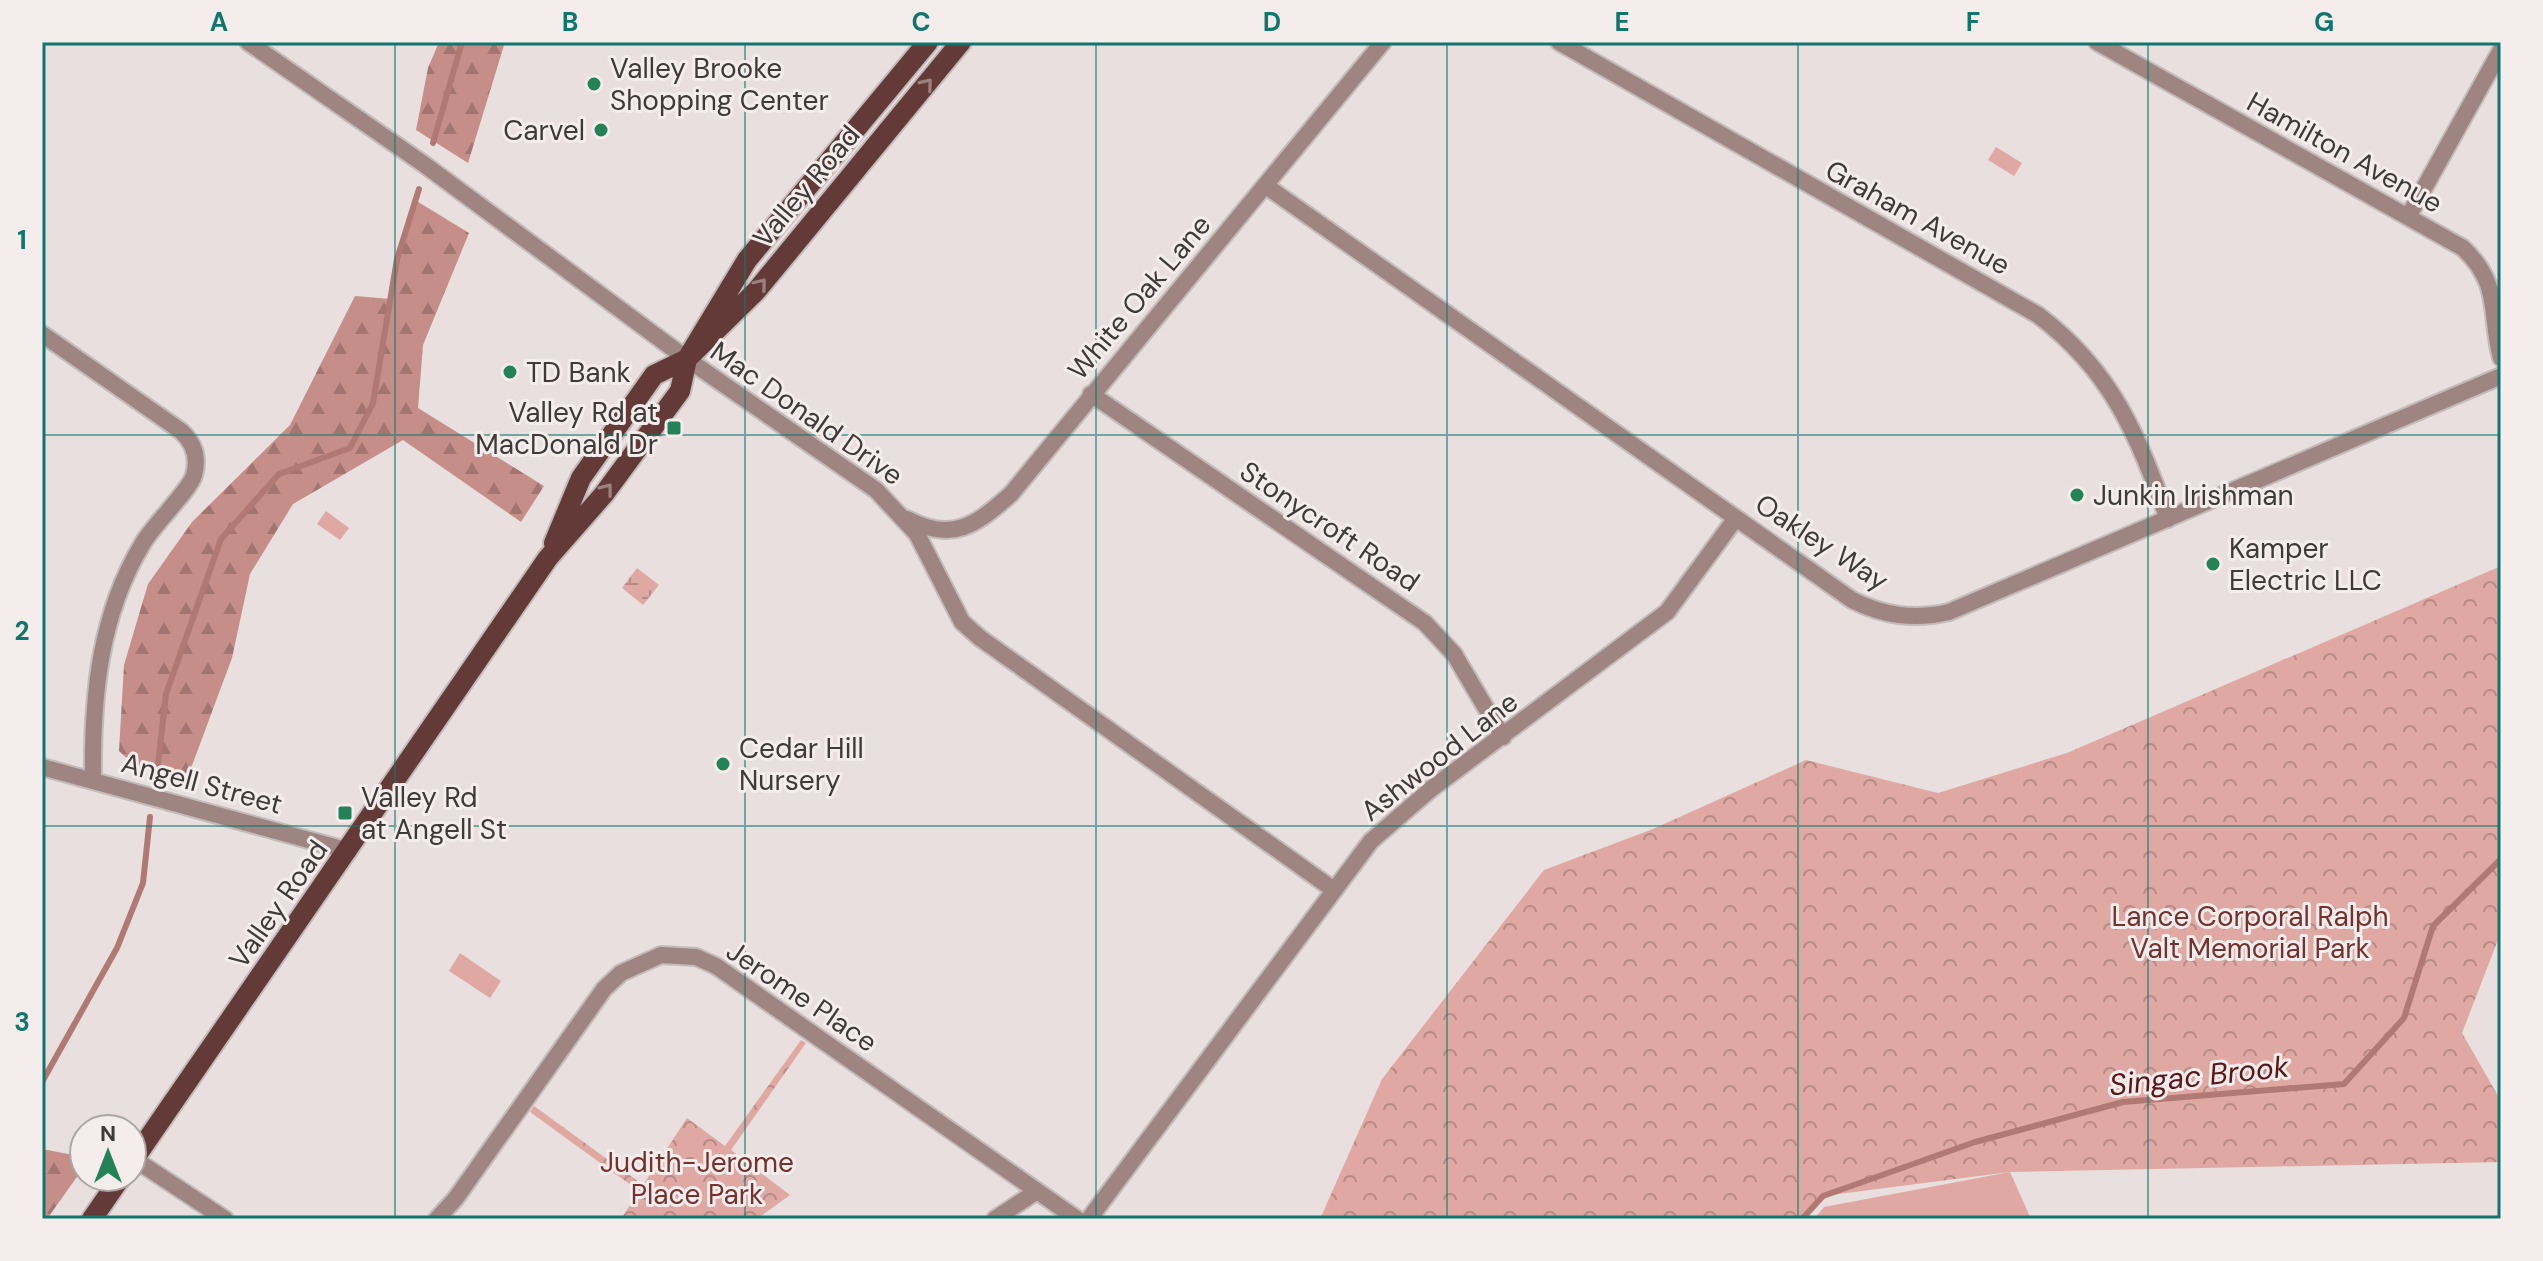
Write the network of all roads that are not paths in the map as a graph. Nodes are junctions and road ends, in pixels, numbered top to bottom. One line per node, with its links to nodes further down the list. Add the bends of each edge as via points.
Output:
1 (928, 42): 12 (main road, Valley Road, via 747,260)
2 (961, 42): 12 (main road, Valley Road, one-way to 2, via 757,290)
3 (1383, 42): 8 (street, White Oak Lane)
4 (1559, 42): 17 (street, Graham Avenue, via 2038,315 2064,335 2096,369 2129,420)
5 (2097, 42): 9 (street, Hamilton Avenue)
6 (251, 43): 12 (street, Mac Donald Drive)
7 (2501, 50): 9 (street)
8 (1266, 186): 14 (street, White Oak Lane); 15 (street, Oakley Way)
9 (2408, 217): 11 (street, Hamilton Avenue, via 2476,260 2494,295)
10 (42, 334): 21 (street, via 181,431 195,451 193,479 142,544 110,617 94,697)
11 (2501, 358)
12 (687, 359): 16 (street, Mac Donald Drive, via 876,490); 18 (main road, Valley Road, one-way to 12, via 604,494 680,391); 18 (main road, Valley Road, via 654,375 581,478)
13 (2501, 376): 17 (street, Oakley Way)
14 (1091, 394): 16 (street, White Oak Lane, via 1011,494 985,517 948,531); 19 (street, Stonycroft Road, via 1425,623 1454,654)
15 (1736, 518): 17 (street, Oakley Way, via 1852,600 1892,615 1916,617 1949,612); 19 (street, Ashwood Lane, via 1667,612)
16 (905, 519): 23 (street, Mac Donald Drive, via 962,622 980,638)
17 (2168, 519)
18 (548, 558): 22 (main road, Valley Road)
19 (1503, 737): 23 (street, Ashwood Lane, via 1389,823)
20 (42, 767): 21 (street, Angell Street)
21 (93, 780): 22 (street, Angell Street)
22 (349, 851): 24 (main road, Valley Road)
23 (1334, 890): 33 (street, Ashwood Lane)
24 (148, 1139)
25 (148, 1170): 29 (street)
26 (1037, 1191): 30 (street, Jerome Place, via 716,966 675,954 640,961 604,989); 31 (street); 32 (street, Jerome Place)
27 (110, 1193): 28 (main road)
28 (92, 1219)
29 (225, 1219)
30 (437, 1219)
31 (995, 1219)
32 (1077, 1219)
33 (1089, 1219)

